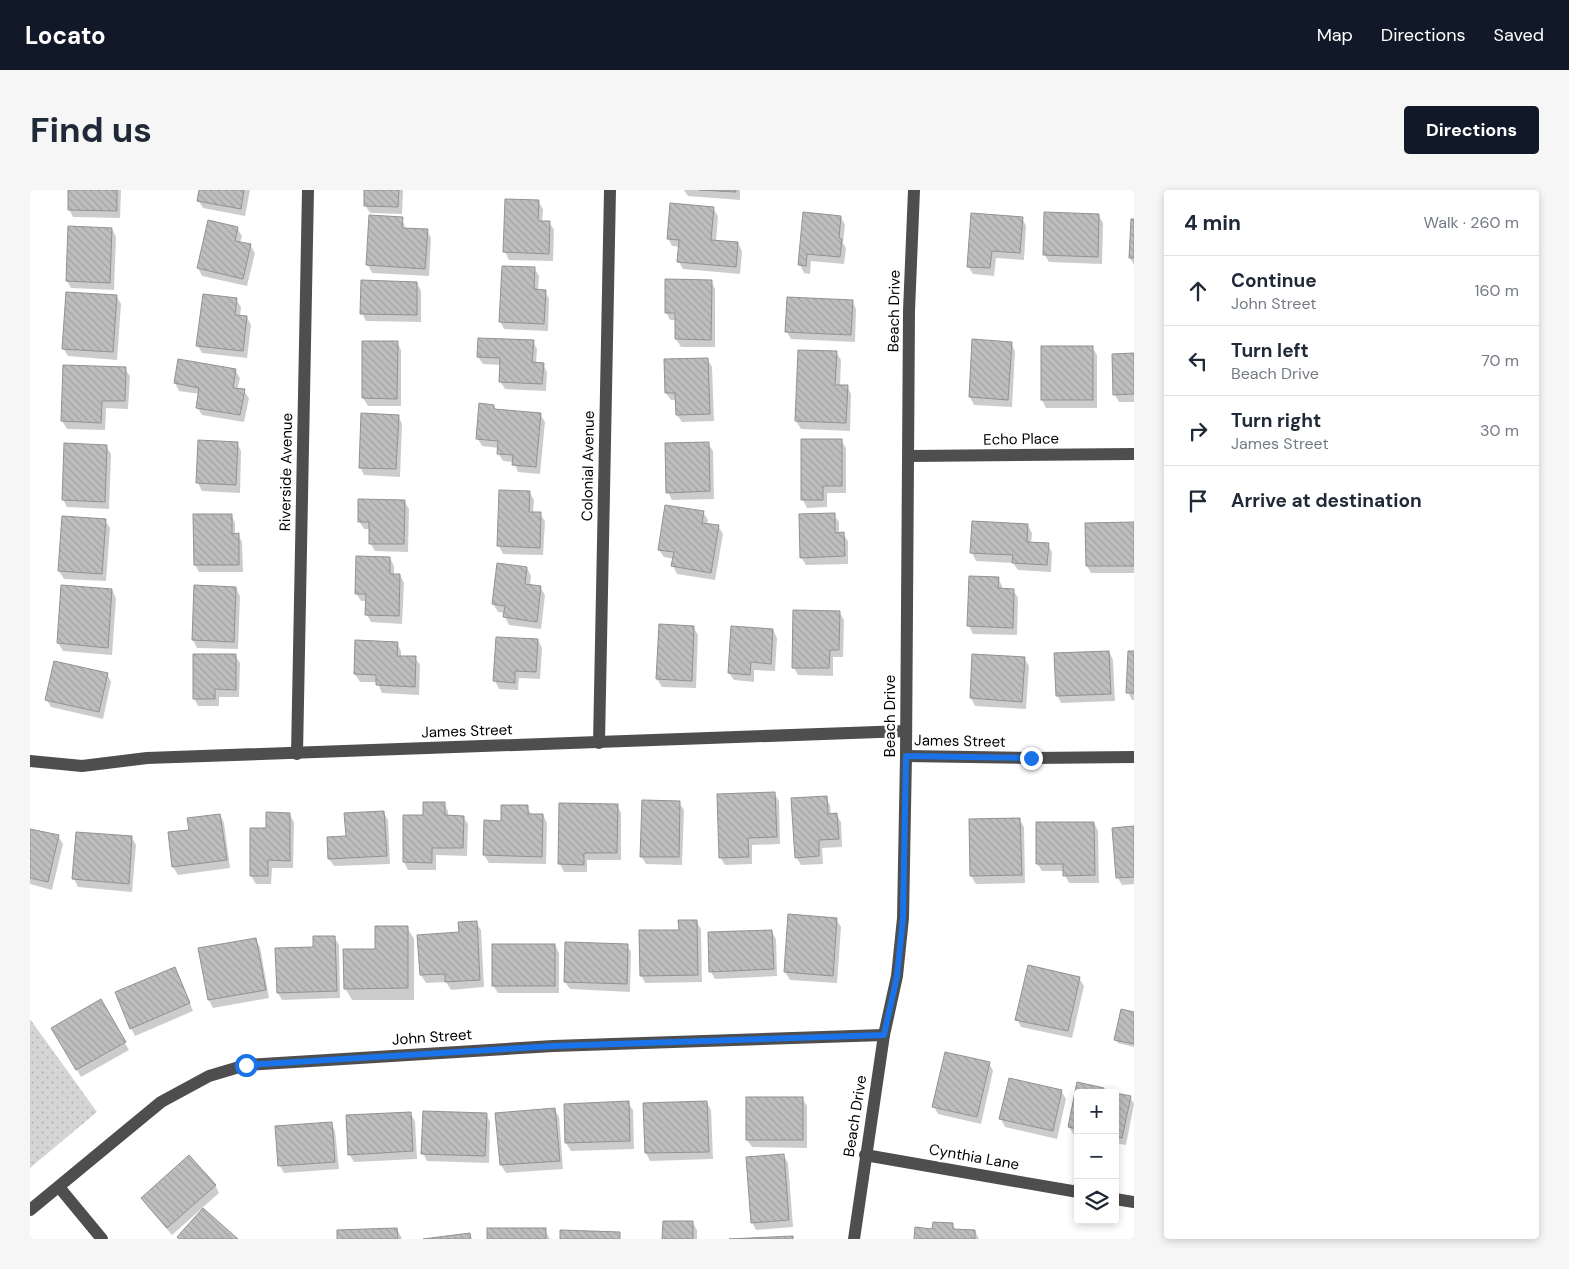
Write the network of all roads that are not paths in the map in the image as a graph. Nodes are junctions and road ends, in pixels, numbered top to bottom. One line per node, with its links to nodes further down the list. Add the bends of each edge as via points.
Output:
1 (308, 190): 8 (street, Riverside Avenue)
2 (610, 190): 7 (street, Colonial Avenue)
3 (914, 190): 5 (street, Beach Drive)
4 (1134, 454): 5 (street, Echo Place)
5 (908, 456): 6 (street, Beach Drive)
6 (906, 731): 7 (street, James Street); 9 (street, Beach Drive)
7 (599, 743): 8 (street, James Street)
8 (298, 754): 11 (street, James Street, via 147,758 82,766)
9 (906, 756): 10 (street, James Street); 12 (street, Beach Drive, via 903,918 897,976)
10 (1134, 757)
11 (30, 761)
12 (884, 1035): 13 (street, Beach Drive); 14 (street, John Street, via 554,1046 246,1065 209,1076 161,1102)
13 (865, 1154): 15 (street, Cynthia Lane); 20 (street, Beach Drive)
14 (59, 1187): 18 (street, John Street); 19 (street)
15 (1074, 1191)
16 (1119, 1199): 17 (street)
17 (1134, 1202)
18 (30, 1210)
19 (102, 1239)
20 (854, 1239)

